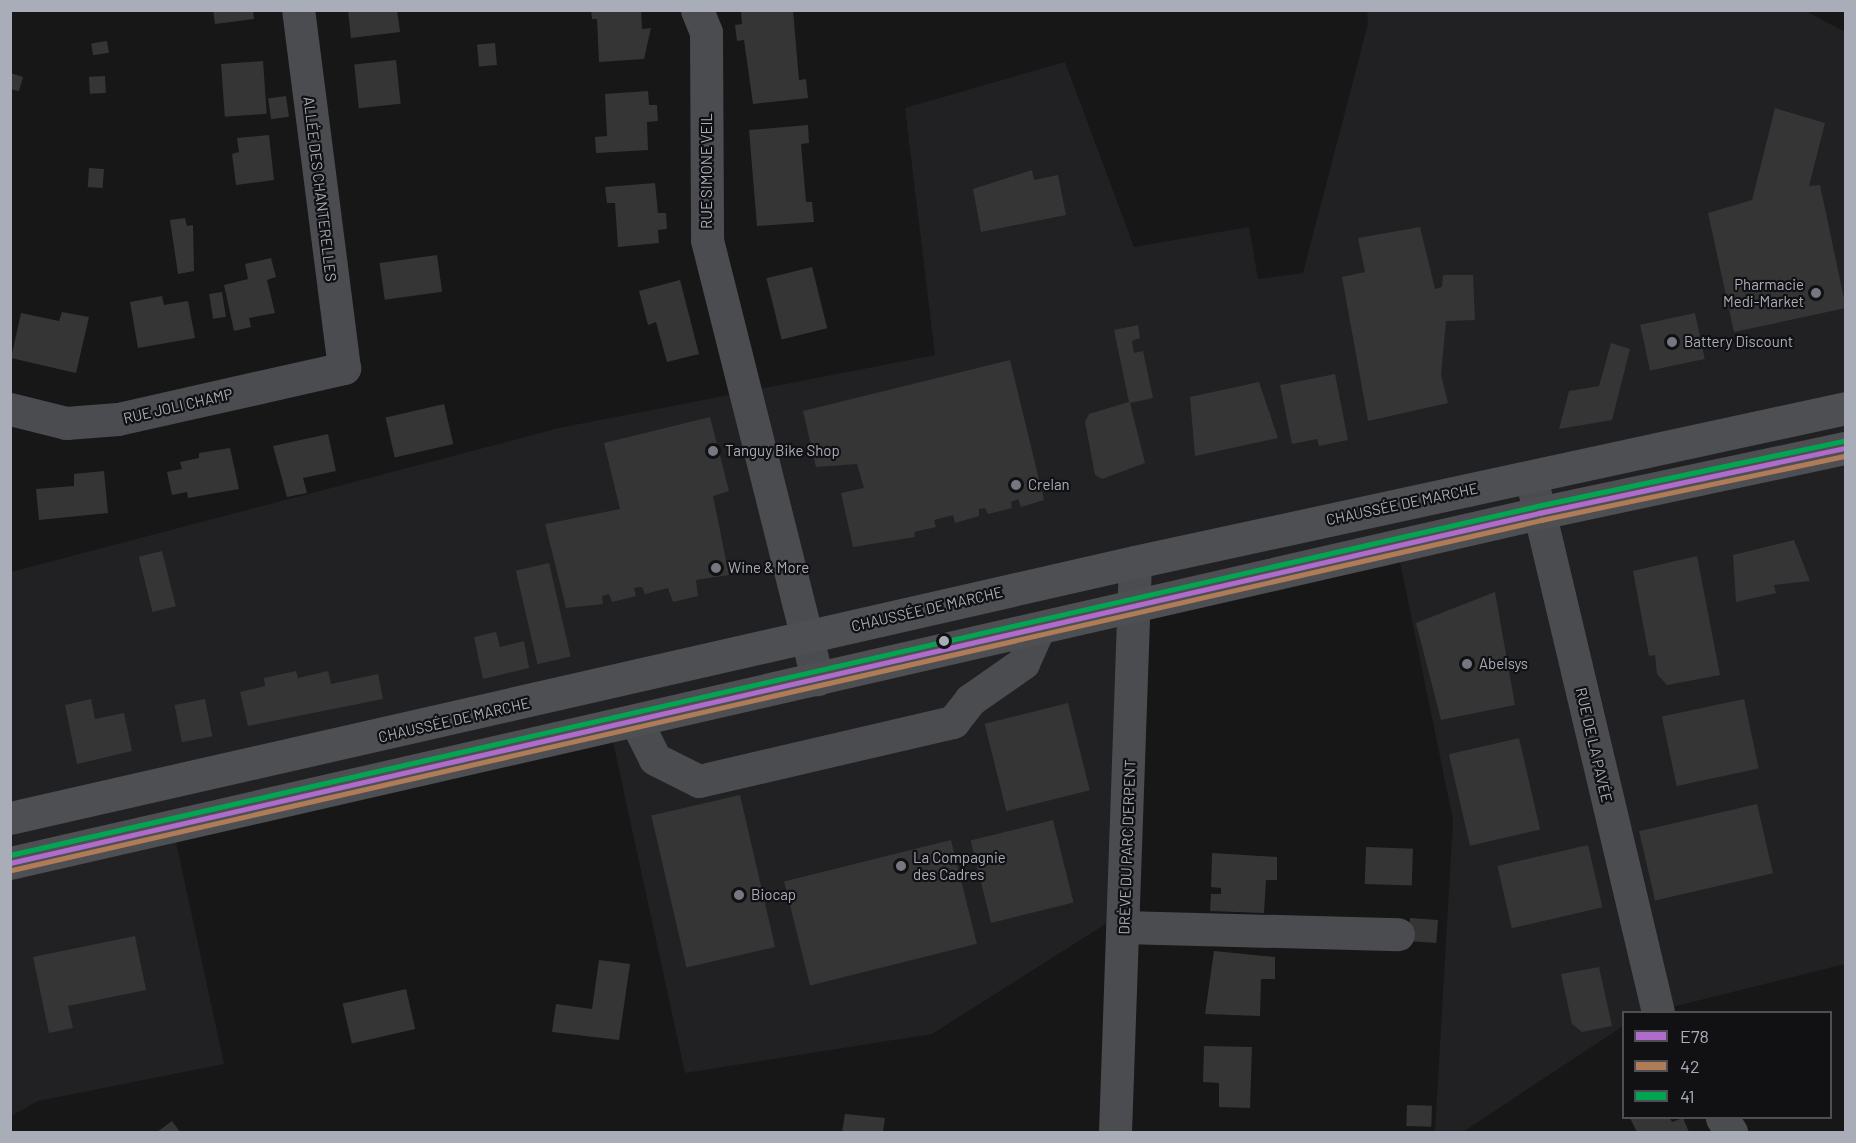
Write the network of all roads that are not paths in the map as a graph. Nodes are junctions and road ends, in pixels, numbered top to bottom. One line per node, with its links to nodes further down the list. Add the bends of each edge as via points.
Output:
1 (298, 10): 3 (street, ALLÉE DES CHANTERELLES)
2 (697, 10): 12 (street, RUE SIMONE VEIL, via 706,32 707,240)
3 (344, 368): 5 (street, RUE JOLI CHAMP, via 118,419 66,423)
4 (1845, 408): 7 (main road, CHAUSSÉE DE MARCHE)
5 (10, 409)
6 (1845, 448): 8 (main road)
7 (1531, 477): 8 (street, RUE DE LA PAVÉE); 9 (main road, CHAUSSÉE DE MARCHE)
8 (1539, 513): 10 (main road); 19 (street, RUE DE LA PAVÉE)
9 (1135, 562): 10 (street, DRÈVE DU PARC D'ERPENT); 12 (main road, CHAUSSÉE DE MARCHE)
10 (1137, 607): 11 (main road); 17 (street, DRÈVE DU PARC D'ERPENT)
11 (1038, 629): 13 (main road); 14 (street, via 1023,663 970,699 953,722 699,781 655,759)
12 (807, 637): 13 (street, RUE SIMONE VEIL); 15 (main road, CHAUSSÉE DE MARCHE)
13 (817, 679): 14 (main road)
14 (636, 721): 16 (main road)
15 (10, 818)
16 (10, 864)
17 (1123, 927): 18 (street); 21 (street, DRÈVE DU PARC D'ERPENT)
18 (1398, 934)
19 (1658, 1011)
20 (1723, 1119): 22 (street)
21 (1115, 1132)
22 (1731, 1132)

